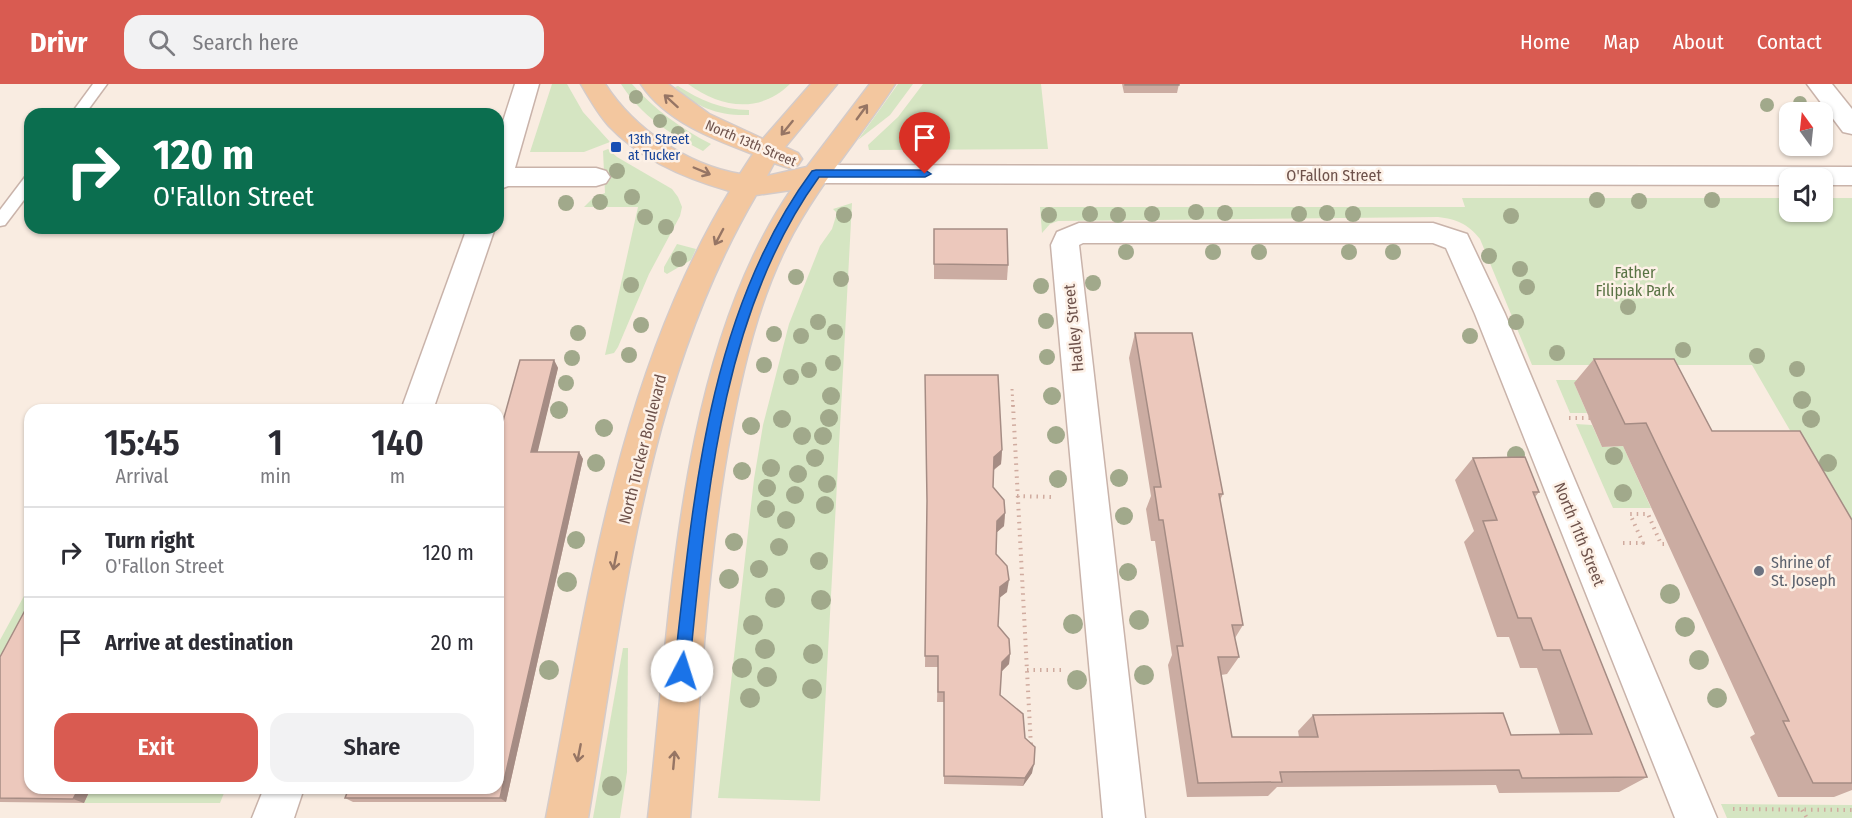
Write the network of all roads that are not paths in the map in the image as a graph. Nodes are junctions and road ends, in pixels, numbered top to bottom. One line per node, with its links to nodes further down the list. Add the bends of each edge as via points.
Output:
1 (100, 84): 8 (lane)
2 (526, 84): 11 (street)
3 (593, 84): 16 (main road, North 13th Street, one-way to 16, via 620,121 642,139 689,166)
4 (653, 84): 10 (main road, North 13th Street, one-way to 4, via 702,124)
5 (825, 84): 10 (main road, North Tucker Boulevard, one-way to 10)
6 (883, 84): 12 (main road, one-way to 6)
7 (1819, 84): 9 (street)
8 (82, 108)
9 (1852, 126)
10 (768, 151): 12 (main road, North 13th Street); 16 (main road, North Tucker Boulevard)
11 (504, 158)
12 (816, 174): 13 (street, O'Fallon Street); 16 (main road, North 13th Street, via 794,181); 25 (main road, one-way to 12, via 690,583 728,369 765,261 798,198)
13 (1852, 176)
14 (596, 177): 15 (street)
15 (504, 178)
16 (746, 185): 24 (main road, North Tucker Boulevard, one-way to 24, via 688,303 644,426)
17 (24, 189): 18 (lane)
18 (0, 221)
19 (479, 234): 21 (street)
20 (1462, 250): 26 (street, Hadley Street, via 1447,236 1433,234 1079,233 1067,239); 27 (street, North 11th Street)
21 (419, 404)
22 (282, 794): 23 (street)
23 (273, 818)
24 (567, 818)
25 (669, 818)
26 (1124, 818)
27 (1696, 818)

